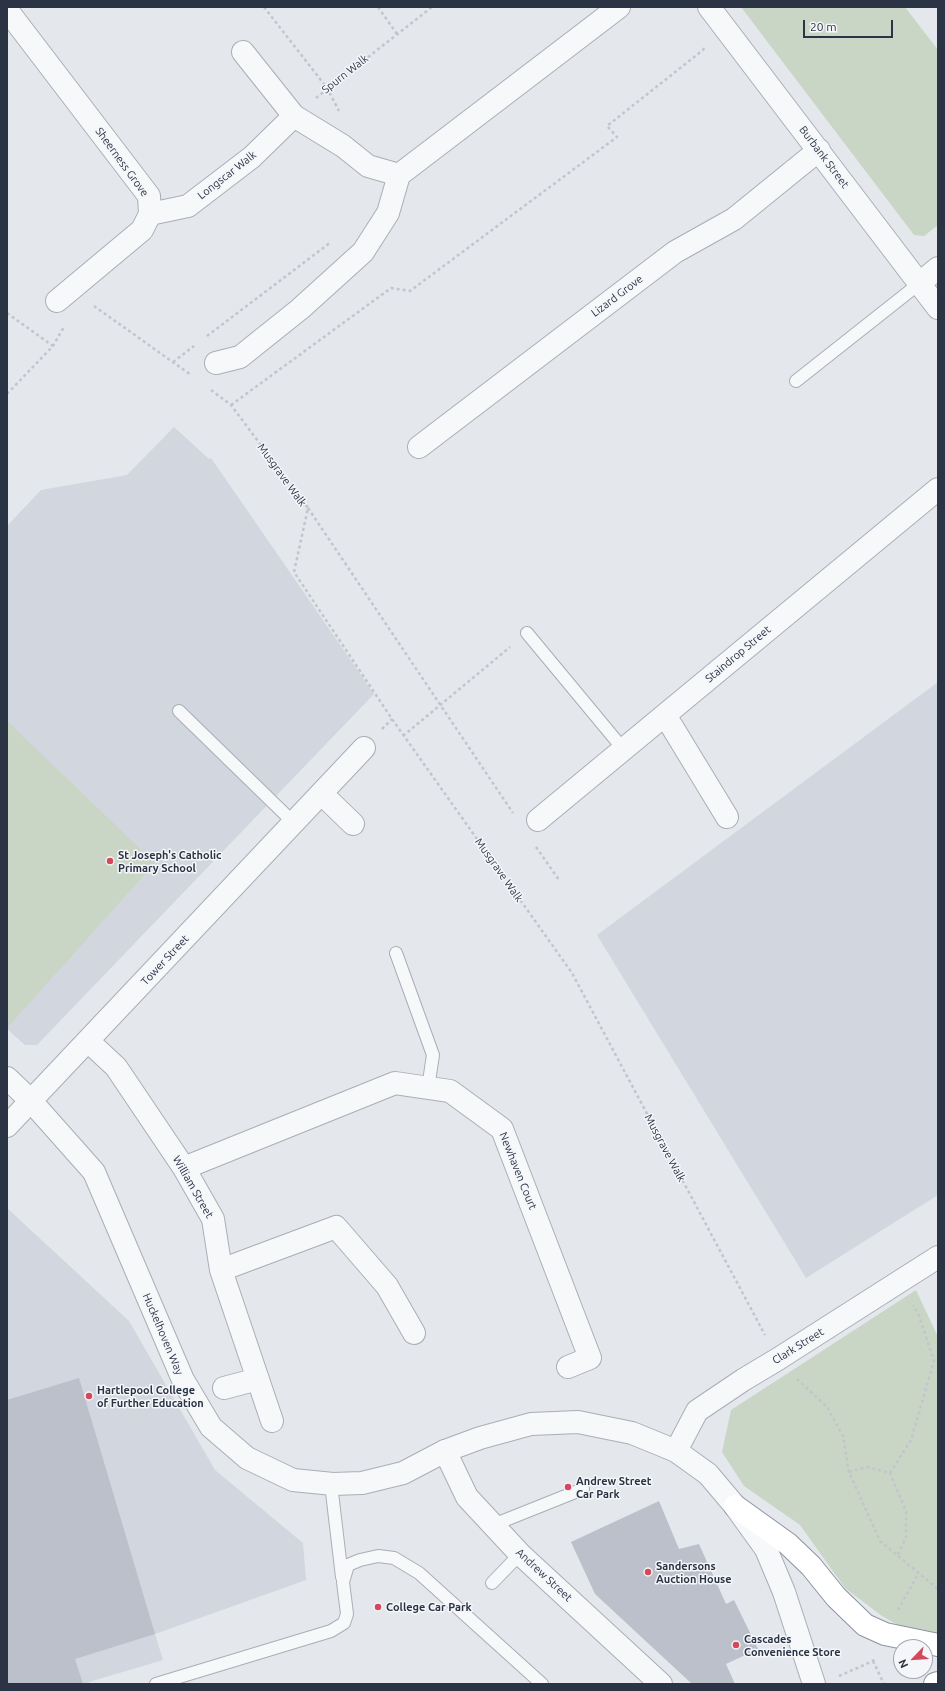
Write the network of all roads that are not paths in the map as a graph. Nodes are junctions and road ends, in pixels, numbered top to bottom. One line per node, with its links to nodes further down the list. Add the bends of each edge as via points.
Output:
1 (619, 7): 7 (street)
2 (709, 7): 6 (street, Burbank Street)
3 (7, 10): 8 (street, Sheerness Grove, via 149,196)
4 (243, 52): 5 (street)
5 (294, 116): 7 (street, via 344,146 368,166); 8 (street, Longscar Walk, via 252,157 188,206)
6 (819, 150): 10 (street, Burbank Street); 15 (street, Lizard Grove, via 734,219 675,252)
7 (399, 175): 13 (street, via 388,213 363,252 300,309 240,357)
8 (150, 214): 11 (street, via 142,230)
9 (938, 268): 10 (street)
10 (920, 283): 12 (street, Burbank Street); 14 (lane)
11 (64, 295)
12 (938, 308)
13 (216, 363)
14 (796, 381)
15 (419, 447)
16 (938, 489): 19 (street, Staindrop Street)
17 (527, 632): 21 (lane)
18 (180, 711): 25 (lane)
19 (666, 715): 21 (street, Staindrop Street); 23 (street)
20 (364, 748): 22 (street, Tower Street)
21 (624, 750): 24 (street, Staindrop Street)
22 (322, 794): 25 (street, Tower Street); 26 (street)
23 (727, 817)
24 (528, 820)
25 (294, 823): 28 (street, Tower Street)
26 (353, 824)
27 (396, 953): 30 (lane, via 433,1055)
28 (88, 1041): 31 (street, Tower Street); 33 (street, William Street, via 116,1068)
29 (7, 1078): 31 (street, Huckelhoven Way)
30 (428, 1088): 33 (street, Newhaven Court, via 395,1083); 37 (street, Newhaven Court, via 450,1091 502,1129 590,1358)
31 (31, 1101): 32 (street, Tower Street); 43 (street, Huckelhoven Way, via 94,1172 183,1380 211,1427 247,1458 293,1480)
32 (7, 1126)
33 (184, 1168): 35 (street, William Street, via 213,1219)
34 (938, 1257): 42 (street, Clark Street, via 697,1411)
35 (221, 1270): 36 (street, via 336,1227 387,1286); 38 (street, William Street)
36 (414, 1333)
37 (568, 1367)
38 (258, 1379): 39 (street); 40 (street, William Street)
39 (224, 1388)
40 (272, 1421)
41 (446, 1451): 42 (street, Huckelhoven Way, via 480,1438 531,1424 578,1422 632,1433); 43 (street, Huckelhoven Way, via 403,1473 362,1483); 46 (street, Andrew Street, via 468,1497)
42 (676, 1451): 45 (street, Huckelhoven Way, via 708,1474)
43 (331, 1484): 48 (lane)
44 (583, 1490): 46 (lane)
45 (735, 1506): 50 (highway, via 788,1544 811,1566 836,1597 865,1624 885,1634); 55 (street, Huckelhoven Way, via 766,1549 784,1592)
46 (493, 1525): 47 (street, Andrew Street)
47 (520, 1554): 49 (lane); 51 (street, Andrew Street)
48 (343, 1582): 53 (lane, via 347,1614 344,1623 331,1631); 54 (lane, via 348,1565 378,1556 394,1558 419,1573)
49 (492, 1583)
50 (938, 1645)
51 (653, 1682)
52 (938, 1683): 56 (highway)
53 (156, 1684)
54 (542, 1684)
55 (814, 1684)
56 (934, 1684)

